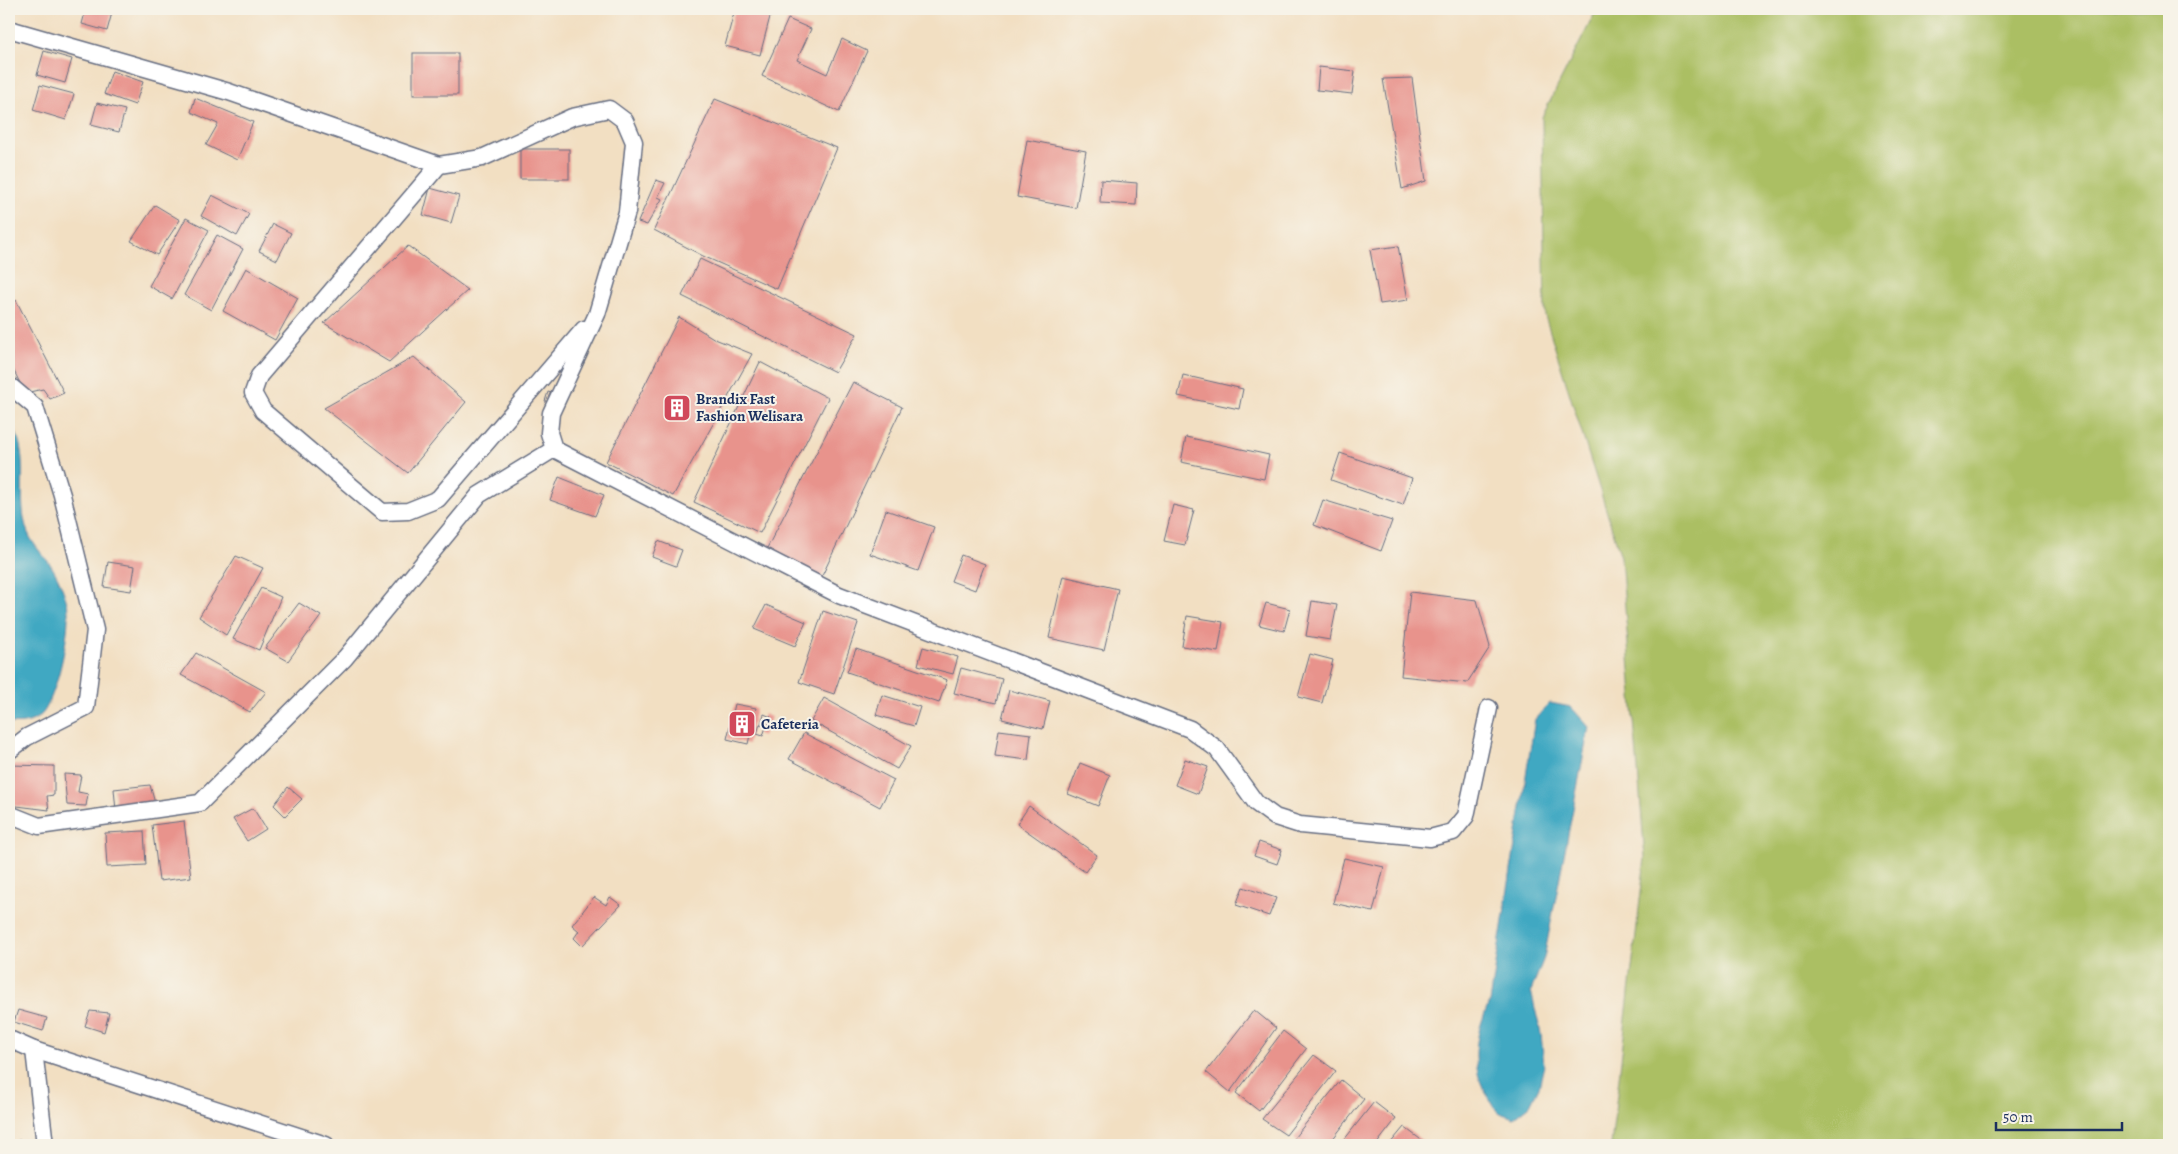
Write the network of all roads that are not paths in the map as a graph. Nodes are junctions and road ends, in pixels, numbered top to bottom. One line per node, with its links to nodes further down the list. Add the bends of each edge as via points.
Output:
1 (9, 29): 2 (street, via 229,92)
2 (439, 165): 3 (street, via 482,158 572,117 609,109 625,121 634,142 627,212); 3 (street, via 259,376 253,393 263,412 382,512 408,511 438,499)
3 (597, 314): 5 (street, via 551,413 549,433)
4 (9, 385): 7 (street, via 35,407 62,495 95,630 86,707 26,737)
5 (554, 449): 6 (street, via 839,595 1190,729 1216,749 1256,803 1275,817 1300,825 1430,838 1453,832 1466,816); 8 (street, via 479,495 345,658 200,803 38,826)
6 (1489, 708)
7 (9, 751)
8 (9, 814)
9 (9, 1039): 10 (street)
10 (34, 1050): 11 (street); 12 (street)
11 (45, 1145)
12 (326, 1145)

